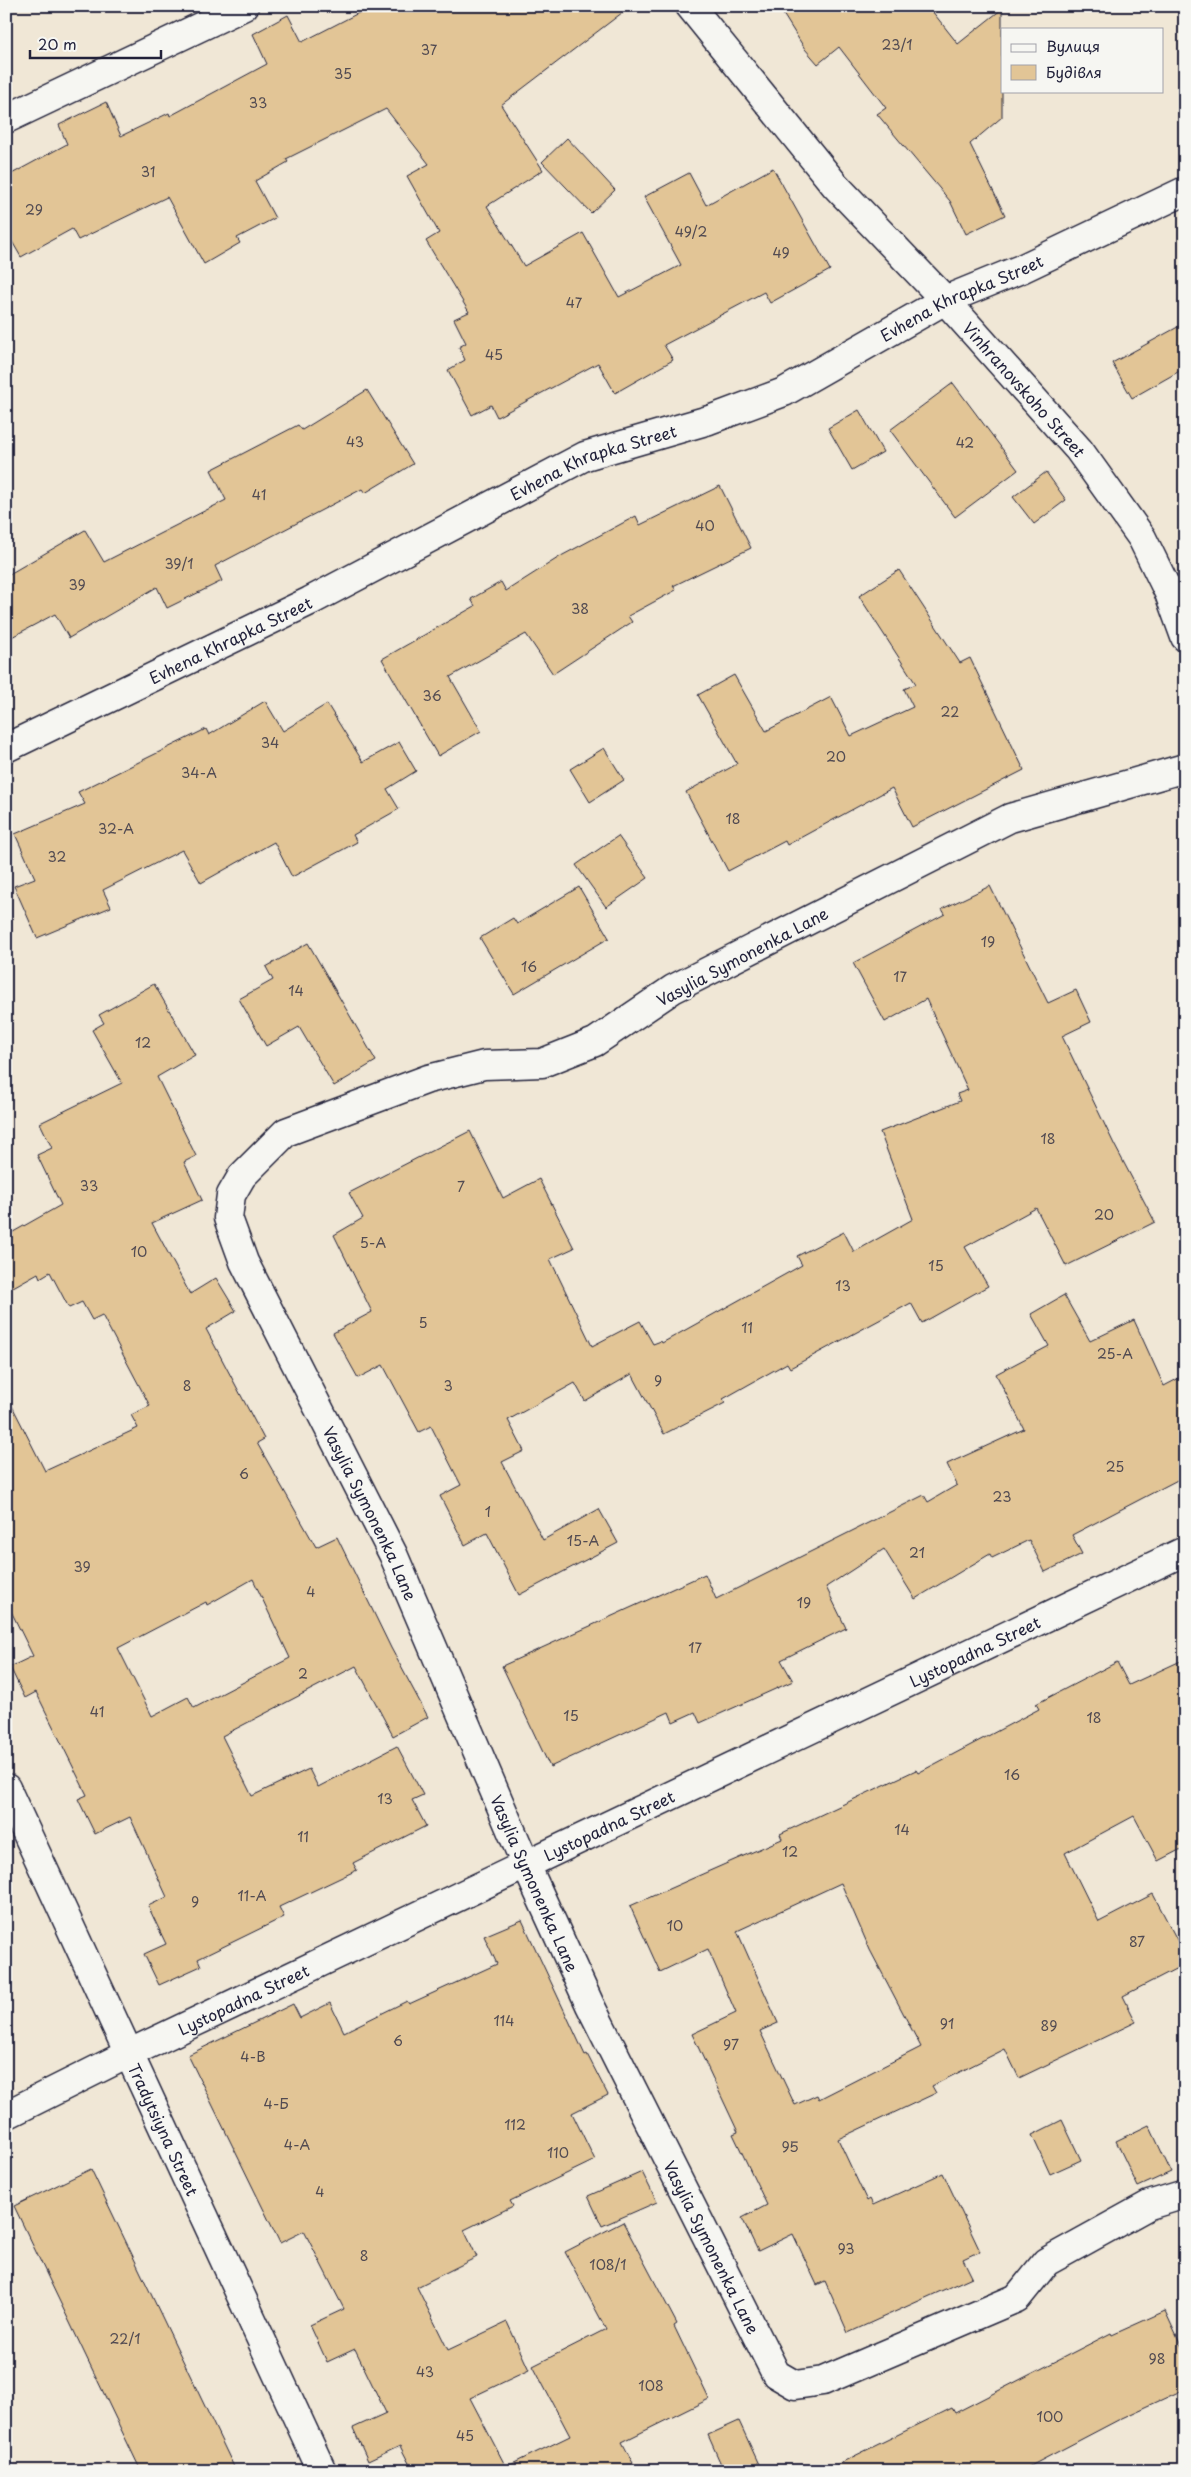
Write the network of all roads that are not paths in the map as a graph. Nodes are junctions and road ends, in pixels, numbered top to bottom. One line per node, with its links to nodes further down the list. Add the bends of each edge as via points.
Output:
1 (244, 6): 3 (street)
2 (690, 6): 5 (street, Vinhranovskoho Street, via 835,185)
3 (6, 118)
4 (1185, 191): 5 (street, Evhena Khrapka Street, via 1021,270)
5 (945, 300): 6 (street, Vinhranovskoho Street, via 1079,450 1116,499 1142,538); 7 (street, Evhena Khrapka Street, via 784,392 709,420 585,456 310,601)
6 (1185, 637)
7 (6, 748)
8 (1185, 768): 11 (street, Vasylia Symonenka Lane, via 1010,818 673,989 595,1042 542,1063 484,1065 428,1079 295,1128 286,1132 242,1176 231,1195 228,1218 244,1262 393,1554)
9 (1185, 1551): 11 (street, Lystopadna Street)
10 (6, 1788): 12 (street, Tradytsiyna Street)
11 (526, 1864): 12 (street, Lystopadna Street); 14 (street, Vasylia Symonenka Lane, via 590,2005 776,2374 796,2385 823,2381 1017,2298 1046,2262 1149,2205)
12 (128, 2054): 13 (street, Lystopadna Street); 15 (street, Tradytsiyna Street)
13 (6, 2114)
14 (1185, 2194)
15 (322, 2471)

